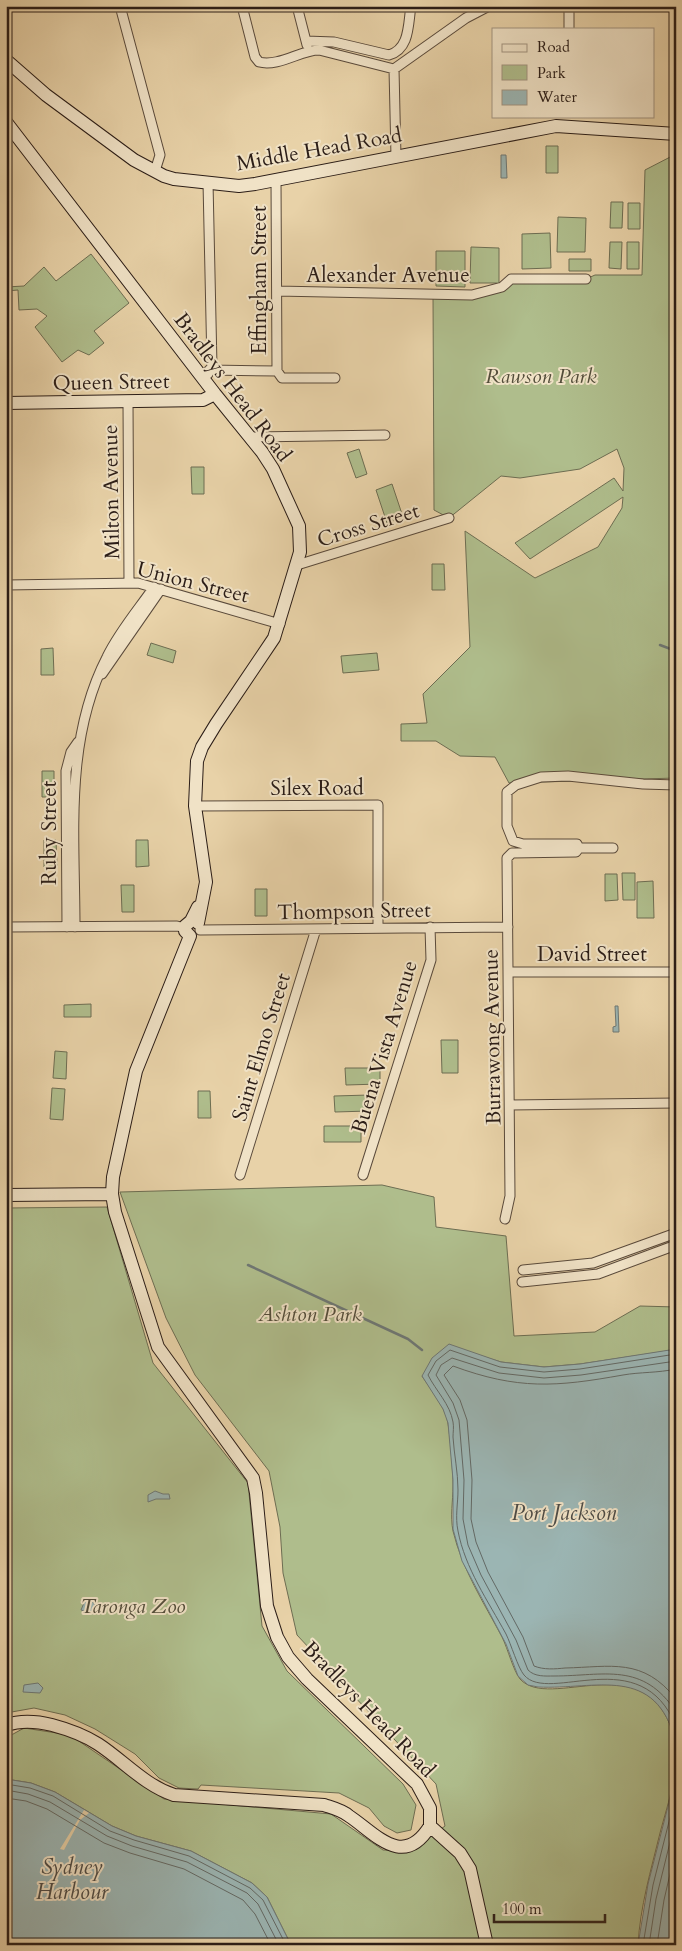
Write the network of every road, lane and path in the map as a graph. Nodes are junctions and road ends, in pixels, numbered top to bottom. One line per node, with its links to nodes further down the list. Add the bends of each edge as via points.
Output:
1 (120, 6): 16 (street, via 160,155)
2 (242, 6): 9 (street, via 255,57 262,63 299,56)
3 (297, 6): 8 (street)
4 (411, 6): 8 (street, via 405,43 394,54 324,40)
5 (489, 6): 11 (street, via 466,18)
6 (569, 6): 7 (street)
7 (569, 28)
8 (306, 40): 9 (street)
9 (308, 50): 11 (street, via 322,50)
10 (6, 60): 16 (main road, Middle Head Road, via 46,96 134,160)
11 (394, 69): 15 (street)
12 (569, 121): 14 (main road, Middle Head Road); 15 (main road, Middle Head Road)
13 (6, 122): 22 (main road, Bradleys Head Road)
14 (676, 134)
15 (396, 157): 17 (main road, Middle Head Road)
16 (155, 171): 18 (main road, Middle Head Road, via 174,179)
17 (276, 180): 18 (main road, Middle Head Road, via 239,186); 20 (street, Effingham Street)
18 (208, 182): 22 (street, via 212,366)
19 (586, 279): 20 (street, Alexander Avenue, via 511,279 502,287 472,295)
20 (277, 292): 21 (street, Effingham Street)
21 (277, 371): 22 (street, Effingham Street); 23 (street, via 282,378)
22 (207, 375): 24 (main road, Bradleys Head Road)
23 (335, 378)
24 (215, 394): 25 (main road, Queen Street, via 203,400); 28 (main road, Bradleys Head Road)
25 (128, 402): 26 (main road, Queen Street); 31 (street, Milton Avenue)
26 (6, 403)
27 (385, 435): 28 (street)
28 (249, 438): 30 (main road, Bradleys Head Road, via 273,469 298,520 301,542)
29 (449, 518): 30 (street, Cross Street)
30 (297, 565): 34 (main road, Bradleys Head Road)
31 (129, 582): 32 (street, Union Street); 33 (street, Union Street)
32 (6, 585)
33 (158, 588): 34 (street, Union Street); 40 (street, Ruby Street, via 96,682 66,771)
34 (280, 624): 36 (main road, Bradleys Head Road, via 270,646 202,747 195,778)
35 (676, 785): 37 (street, via 568,776 541,777 516,785 507,792 507,826 513,841 522,844 577,844)
36 (194, 806): 42 (main road, Bradleys Head Road, via 206,882); 43 (street, Silex Road, via 378,806)
37 (579, 848): 38 (street); 41 (street, Burrawong Avenue, via 576,852 508,854)
38 (613, 848)
39 (6, 927): 40 (street, Thompson Street)
40 (71, 927): 42 (street, Thompson Street)
41 (508, 927): 44 (street, Thompson Street); 46 (street, Burrawong Avenue)
42 (193, 928): 45 (street, Thompson Street); 52 (main road, Bradleys Head Road, via 136,1071)
43 (378, 928): 44 (street, Thompson Street); 45 (street, Thompson Street)
44 (430, 928): 50 (street, Buena Vista Avenue, via 431,960)
45 (316, 929): 51 (street, Saint Elmo Street)
46 (509, 972): 47 (street, David Street); 49 (street, Burrawong Avenue)
47 (676, 972)
48 (676, 1104): 49 (street)
49 (510, 1105): 54 (street, Burrawong Avenue, via 510,1196)
50 (363, 1175)
51 (240, 1176)
52 (112, 1194): 53 (main road); 60 (main road, Bradleys Head Road, via 158,1347 253,1478 267,1606 277,1637 288,1657 307,1679 416,1784 430,1808)
53 (6, 1195)
54 (505, 1219)
55 (676, 1233): 57 (street, via 593,1263)
56 (676, 1245): 58 (street, via 598,1274)
57 (523, 1270)
58 (522, 1282)
59 (6, 1725): 60 (main road, via 28,1721 44,1723 83,1736 153,1786 174,1795 324,1805 342,1811 377,1839 393,1846 417,1841)
60 (430, 1826): 61 (main road, via 460,1853 470,1870)
61 (487, 1945)

